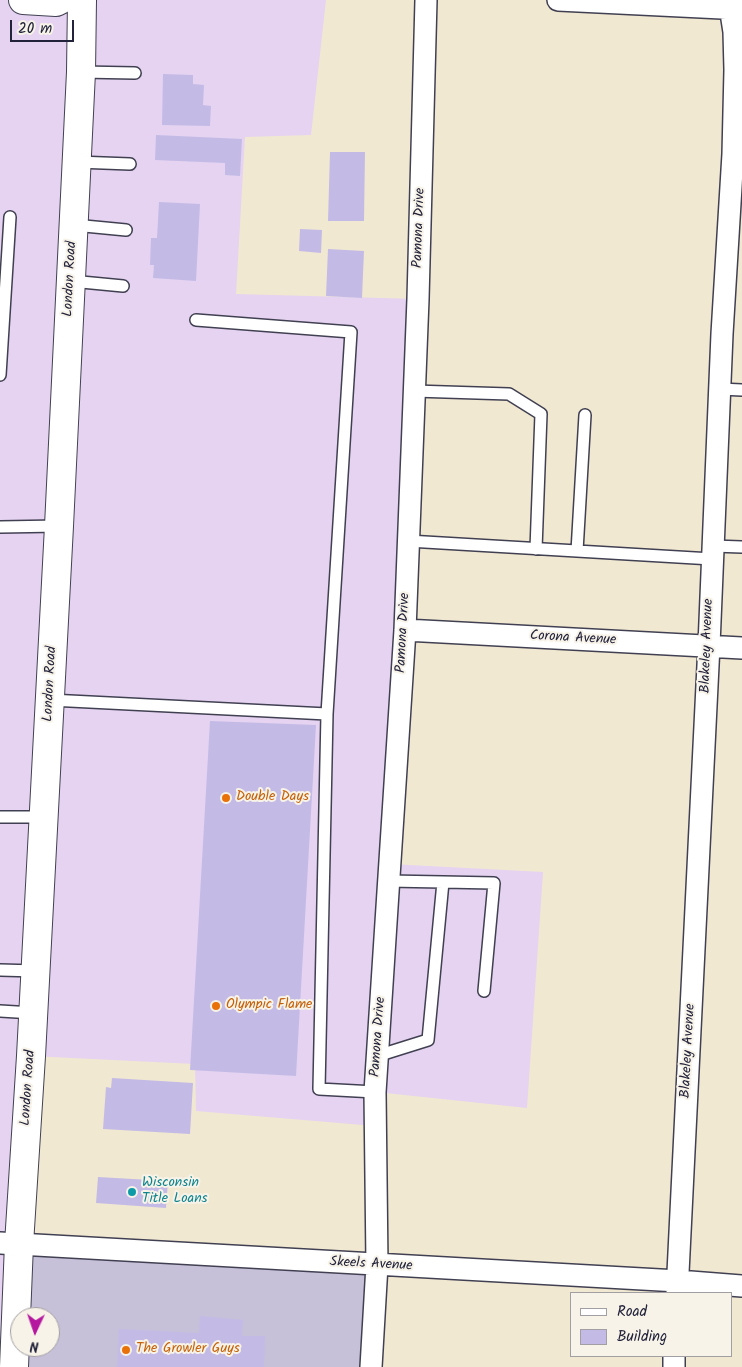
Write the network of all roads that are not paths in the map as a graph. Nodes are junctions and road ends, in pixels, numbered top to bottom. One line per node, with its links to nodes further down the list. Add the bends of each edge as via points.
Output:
1 (23, 0): 2 (street)
2 (60, 0)
3 (82, 0): 7 (street, London Road)
4 (426, 0): 22 (street, Pamona Drive)
5 (558, 0): 6 (street)
6 (734, 6): 20 (street, Blakeley Avenue, via 735,88)
7 (81, 72): 8 (lane); 9 (street, London Road)
8 (135, 73)
9 (76, 162): 10 (lane); 12 (street, London Road)
10 (130, 164)
11 (10, 217): 14 (lane)
12 (74, 225): 13 (lane); 15 (street, London Road)
13 (126, 230)
14 (4, 247): 17 (lane)
15 (71, 281): 16 (lane); 24 (street, London Road)
16 (123, 286)
17 (2, 308): 19 (lane)
18 (196, 320): 35 (lane, via 351,332)
19 (0, 373)
20 (720, 389): 21 (lane); 30 (street, Blakeley Avenue)
21 (742, 390)
22 (414, 391): 26 (street, Pamona Drive); 28 (lane, via 509,394 541,414)
23 (585, 415): 29 (lane)
24 (59, 526): 25 (lane); 34 (street, London Road)
25 (0, 527)
26 (408, 541): 28 (lane); 31 (street, Pamona Drive)
27 (742, 547): 30 (lane)
28 (536, 549): 29 (lane)
29 (577, 551): 30 (lane)
30 (712, 553): 32 (street, Blakeley Avenue)
31 (405, 630): 32 (street, Corona Avenue); 38 (street, Pamona Drive)
32 (708, 645): 33 (street, Corona Avenue); 50 (street, Blakeley Avenue)
33 (742, 648)
34 (50, 700): 35 (lane); 37 (street, London Road)
35 (327, 714): 46 (lane, via 319,1089)
36 (0, 817): 37 (lane)
37 (44, 817): 41 (street, London Road)
38 (388, 881): 39 (lane); 45 (street, Pamona Drive)
39 (443, 882): 42 (lane, via 494,883); 45 (lane, via 428,1040)
40 (0, 970): 41 (lane)
41 (36, 971): 44 (street, London Road)
42 (484, 991)
43 (0, 1011): 44 (lane)
44 (34, 1013): 47 (street, London Road)
45 (377, 1056): 46 (street, Pamona Drive)
46 (375, 1092): 48 (street, Pamona Drive)
47 (10, 1244): 48 (street, Skeels Avenue); 51 (street, London Road)
48 (377, 1265): 50 (street, Skeels Avenue); 52 (street, Pamona Drive)
49 (742, 1286): 50 (street, Skeels Avenue)
50 (678, 1287)
51 (14, 1367)
52 (371, 1367)

